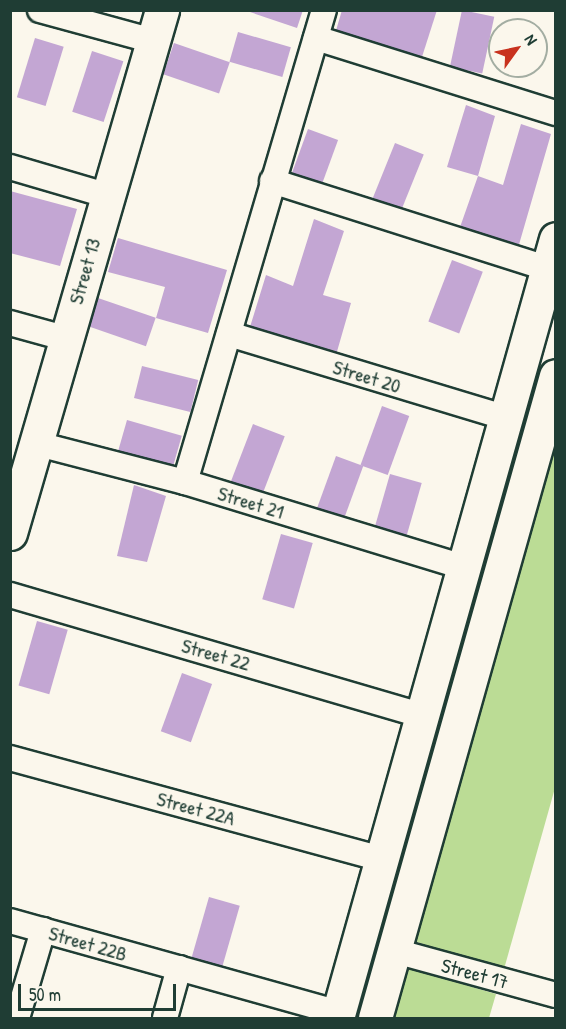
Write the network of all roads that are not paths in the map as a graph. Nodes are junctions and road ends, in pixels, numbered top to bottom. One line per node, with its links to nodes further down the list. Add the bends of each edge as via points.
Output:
1 (40, 10): 3 (street)
2 (324, 10): 4 (street)
3 (158, 26): 8 (street, Street 13)
4 (316, 38): 5 (street); 7 (street)
5 (555, 113)
6 (10, 167): 8 (street)
7 (273, 182): 9 (street); 11 (street)
8 (106, 195): 12 (street, Street 13)
9 (551, 253): 14 (street)
10 (10, 323): 12 (street)
11 (229, 334): 14 (street, Street 20); 16 (street)
12 (64, 338): 15 (street, Street 13)
13 (555, 376): 22 (street)
14 (504, 417): 19 (street)
15 (38, 444): 16 (street, Street 21); 17 (street, Street 13)
16 (185, 483): 19 (street, Street 21)
17 (16, 496): 18 (street, Street 13)
18 (10, 533)
19 (463, 567): 21 (street)
20 (10, 595): 23 (street, Street 22)
21 (441, 646): 22 (street); 23 (street)
22 (478, 658): 28 (street)
23 (422, 715): 25 (street)
24 (10, 758): 25 (street, Street 22A)
25 (381, 859): 31 (street)
26 (10, 921): 27 (street, Street 22B)
27 (43, 930): 29 (street, Street 22B); 32 (street)
28 (395, 951): 30 (street, Street 17); 34 (street)
29 (179, 968): 31 (street, Street 22B); 33 (street)
30 (555, 995)
31 (338, 1016)
32 (18, 1018)
33 (165, 1018)
34 (375, 1018)

